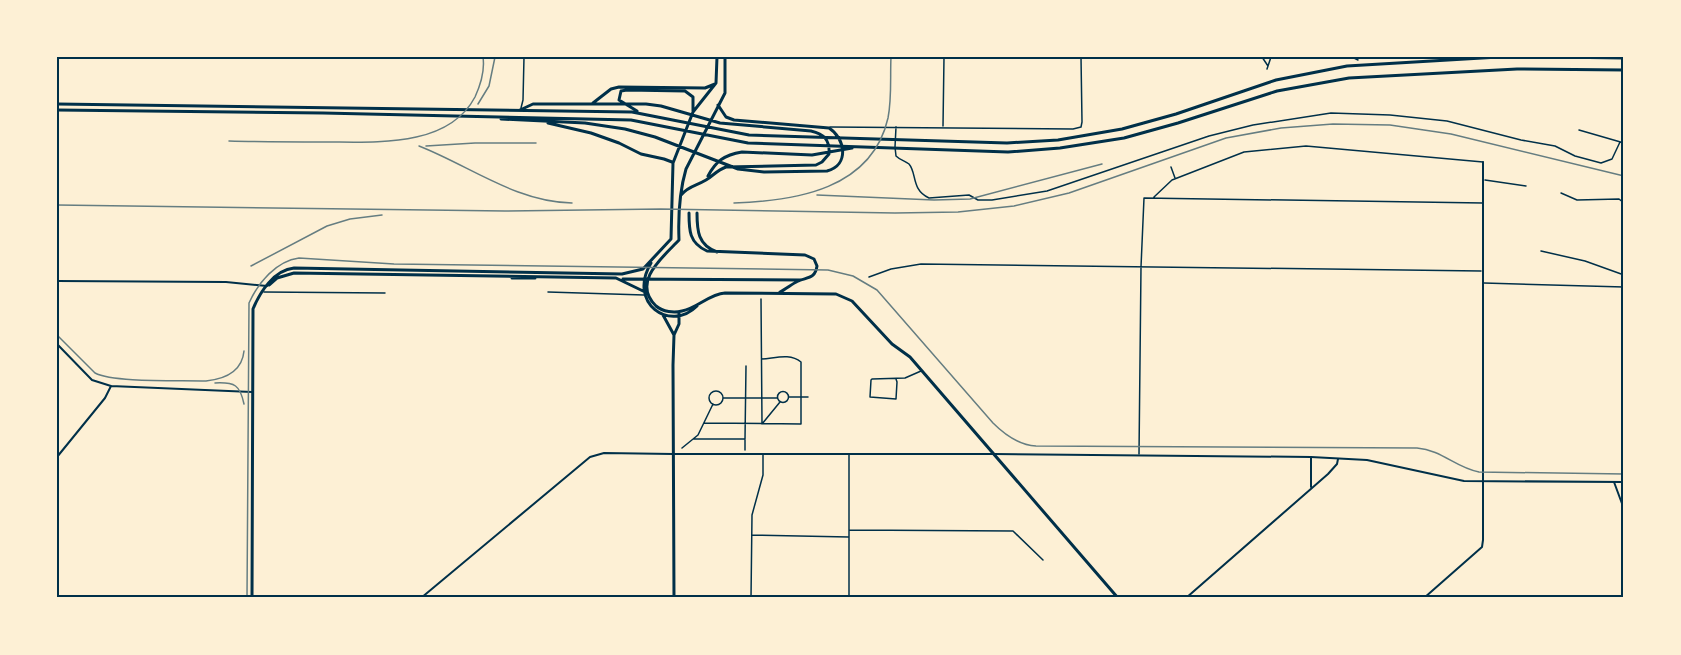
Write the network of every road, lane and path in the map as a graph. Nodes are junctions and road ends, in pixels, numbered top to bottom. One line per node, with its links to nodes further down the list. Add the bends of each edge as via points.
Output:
1 (524, 57): 20 (street, via 523,100)
2 (717, 57): 14 (main road)
3 (725, 57): 15 (main road, via 724,93)
4 (944, 57): 27 (street)
5 (1081, 57): 27 (street, via 1081,127)
6 (1262, 57): 7 (street, via 1267,68)
7 (1271, 57)
8 (1352, 57): 12 (street)
9 (1499, 57): 21 (main road, via 1347,66 1276,80 1122,129 1058,140 995,143 758,136)
10 (1554, 57): 11 (main road)
11 (1624, 58)
12 (1358, 60)
13 (1624, 70): 31 (main road, via 1517,69 1349,78 1277,91 1124,138 1060,148 1008,152)
14 (715, 84): 17 (main road, via 705,88 615,87); 22 (main road)
15 (718, 103): 25 (main road, via 722,114 734,120); 40 (main road, via 686,169)
16 (57, 104): 19 (main road)
17 (588, 104): 20 (main road, via 533,104); 36 (main road, via 661,106 729,125 811,131 829,143 829,154 816,165 726,167)
18 (57, 110): 23 (main road)
19 (493, 111): 20 (main road); 23 (main road)
20 (518, 111): 21 (main road)
21 (641, 112): 22 (main road, via 619,100 621,91 689,92)
22 (693, 112): 32 (main road)
23 (493, 117): 24 (main road); 31 (main road, via 640,121 748,143)
24 (538, 121): 25 (main road, via 607,126 645,134 720,164 753,171 827,171 836,167 842,156 842,143 835,132); 32 (main road, via 591,133 641,154)
25 (820, 127): 26 (street)
26 (896, 127): 27 (street); 29 (street, via 897,156 910,165 924,196 969,195 978,200 1047,191 1185,142 1254,125 1331,113 1447,121 1555,146 1601,163 1612,159)
27 (943, 127)
28 (1579, 130): 29 (street)
29 (1620, 142): 30 (street)
30 (1624, 143)
31 (860, 147): 36 (main road, via 812,155 742,152 724,156)
32 (673, 162): 48 (main road, via 671,239)
33 (1483, 162): 35 (street, via 1306,146 1244,152); 37 (street)
34 (1171, 167): 35 (street)
35 (1175, 178): 41 (street)
36 (706, 180): 40 (main road, via 689,187)
37 (1484, 180): 38 (street); 42 (street)
38 (1526, 186)
39 (1561, 193): 43 (street, via 1577,200 1618,199)
40 (679, 197): 66 (main road, via 679,240 657,261 647,287 658,308)
41 (1153, 198): 42 (street); 49 (street, via 1144,198)
42 (1484, 203): 50 (street)
43 (1624, 203)
44 (689, 213): 47 (main road, via 693,241 704,250)
45 (697, 213): 47 (main road, via 701,240 707,248)
46 (1540, 251): 51 (street)
47 (721, 253): 54 (main road, via 810,256 817,270 812,278)
48 (653, 259): 57 (main road, via 634,272 294,268 277,274); 62 (main road, via 645,275)
49 (1141, 267): 50 (street); 53 (street, via 921,264); 95 (street)
50 (1484, 272): 56 (street)
51 (1624, 275)
52 (501, 276): 54 (main road); 57 (main road, via 294,273 277,278); 62 (main road, via 620,278)
53 (869, 278)
54 (801, 280): 63 (main road)
55 (57, 281): 57 (street, via 226,282)
56 (1484, 283): 58 (street); 99 (street)
57 (268, 286): 59 (main road)
58 (1624, 287)
59 (263, 292): 61 (street); 74 (main road, via 253,309)
60 (548, 292): 62 (street)
61 (385, 293)
62 (643, 293): 65 (main road)
63 (775, 294): 66 (main road, via 720,293 690,313); 71 (main road, via 836,294 852,301)
64 (761, 299): 69 (street)
65 (662, 314): 66 (main road); 67 (main road)
66 (679, 314): 67 (main road)
67 (674, 335): 92 (main road)
68 (57, 344): 73 (street, via 92,380)
69 (762, 359): 76 (street, via 785,356 801,362); 80 (street)
70 (746, 366): 79 (street)
71 (922, 371): 72 (street); 94 (main road)
72 (896, 379): 72 (street, via 871,380 870,397 896,399)
73 (111, 386): 74 (street); 96 (street)
74 (252, 392): 108 (main road)
75 (788, 397): 76 (street); 81 (street, via 785,391 779,391); 82 (street, via 784,404)
76 (801, 397): 77 (street); 86 (street, via 801,424)
77 (808, 397)
78 (723, 398): 79 (street); 83 (street, via 720,404); 83 (street, via 718,391 711,393 709,399)
79 (745, 398): 80 (street); 85 (street)
80 (762, 398): 81 (street); 86 (street)
81 (777, 398): 82 (street)
82 (780, 403): 86 (street)
83 (713, 404): 84 (street)
84 (704, 423): 85 (street); 87 (street)
85 (745, 423): 86 (street); 88 (street)
86 (762, 423)
87 (693, 439): 88 (street); 89 (street)
88 (745, 439): 90 (street)
89 (682, 448)
90 (745, 450)
91 (849, 453): 93 (street); 94 (street); 104 (street)
92 (673, 454): 93 (street); 109 (street, via 604,453 590,457); 110 (main road)
93 (763, 454): 105 (street, via 763,475)
94 (993, 454): 95 (street); 113 (main road)
95 (1139, 455): 97 (street)
96 (57, 457)
97 (1311, 457): 98 (street); 102 (street)
98 (1339, 458): 99 (street); 102 (street)
99 (1483, 482): 100 (street); 115 (street, via 1482,547)
100 (1614, 482): 101 (street); 103 (street)
101 (1624, 482)
102 (1311, 488): 114 (street)
103 (1624, 509)
104 (849, 530): 106 (street); 107 (street, via 1013,531)
105 (751, 535): 106 (street); 111 (street)
106 (849, 537): 112 (street)
107 (1043, 560)
108 (252, 598)
109 (421, 598)
110 (674, 598)
111 (751, 598)
112 (849, 598)
113 (1118, 598)
114 (1186, 598)
115 (1424, 598)

